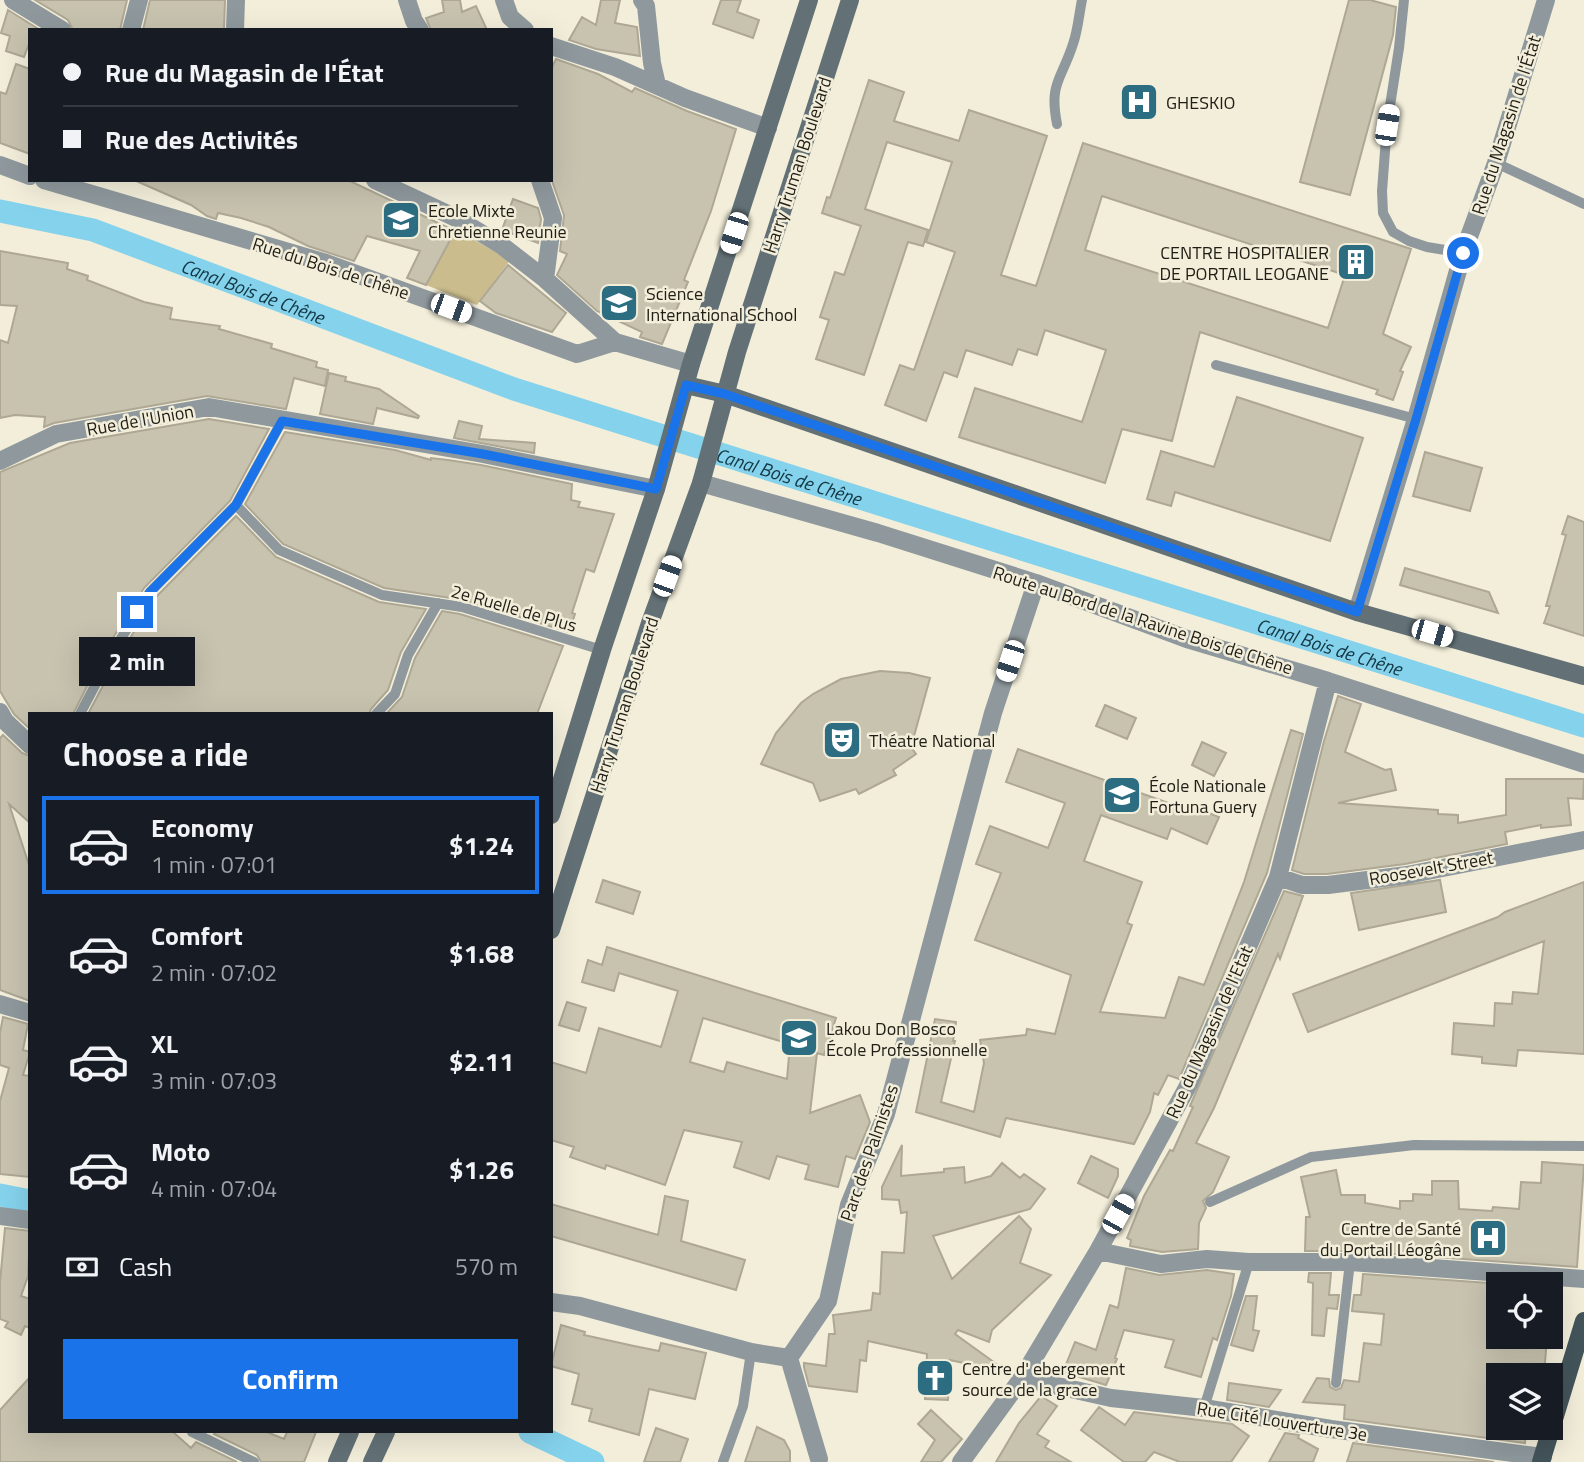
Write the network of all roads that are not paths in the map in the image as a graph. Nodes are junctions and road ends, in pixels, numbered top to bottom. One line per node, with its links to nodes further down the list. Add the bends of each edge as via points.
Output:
1 (13, 0): 12 (street)
2 (139, 0): 13 (street)
3 (236, 0): 14 (street)
4 (407, 0): 15 (street)
5 (504, 0): 16 (street, via 510,17)
6 (642, 0): 18 (street)
7 (809, 0): 20 (main road, Harry Truman Boulevard)
8 (850, 0): 34 (main road, Harry Truman Boulevard)
9 (1082, 0): 19 (lane, via 1074,41 1056,84)
10 (1404, 0): 28 (lane, via 1387,125 1383,212 1394,232 1409,241)
11 (1546, 0): 21 (street, Rue du Magasin de l'État)
12 (59, 28)
13 (132, 28)
14 (235, 28)
15 (418, 28)
16 (523, 28)
17 (553, 47): 18 (street)
18 (657, 85): 20 (street)
19 (1057, 124)
20 (768, 128): 31 (main road, Harry Truman Boulevard)
21 (1496, 163): 27 (lane); 28 (street, Rue du Magasin de l'État)
22 (0, 165): 23 (street)
23 (28, 175)
24 (51, 182): 30 (street, Rue du Bois de Chêne, via 326,263 577,354)
25 (379, 182): 29 (street, via 501,245)
26 (541, 182): 29 (street, via 553,218)
27 (1584, 204)
28 (1463, 253): 35 (street, Rue du Magasin de l'État)
29 (545, 279): 30 (street)
30 (615, 342): 31 (street)
31 (691, 364): 33 (main road, Harry Truman Boulevard)
32 (1216, 365): 35 (lane)
33 (684, 391): 34 (main road); 39 (main road, Harry Truman Boulevard)
34 (724, 399): 38 (main road, Harry Truman Boulevard); 43 (main road)
35 (1416, 419): 43 (street, Rue du Magasin de l'État)
36 (282, 421): 37 (street, Rue de l'Union, via 209,407 56,435); 39 (street, Rue de l'Union); 40 (lane)
37 (0, 461)
38 (701, 483): 41 (street, Route au Bord de la Ravine Bois de Chêne); 55 (main road, Harry Truman Boulevard, via 650,623)
39 (656, 489): 44 (main road, Harry Truman Boulevard)
40 (236, 505): 42 (lane, 2e Ruelle de Plus, via 279,550 382,595); 48 (lane, via 150,592)
41 (1036, 583): 46 (street, Route au Bord de la Ravine Bois de Chêne, via 1187,639); 69 (street, Parc des Palmistes, via 993,713 886,1114 849,1205 828,1301)
42 (438, 603): 44 (lane, 2e Ruelle de Plus); 49 (lane, via 408,655 395,694)
43 (1357, 612): 45 (main road)
44 (603, 650): 52 (main road, Harry Truman Boulevard)
45 (1584, 676)
46 (1328, 681): 51 (street, Route au Bord de la Ravine Bois de Chêne); 54 (street, Rue du Magasin de l'Etat)
47 (0, 712): 50 (street)
48 (81, 712)
49 (378, 712)
50 (28, 743)
51 (1584, 764)
52 (553, 810)
53 (1584, 840): 54 (street, Roosevelt Street, via 1342,883 1302,885)
54 (1278, 877): 62 (street, Rue du Magasin de l'Etat, via 1189,1083)
55 (553, 924)
56 (0, 1004): 57 (street)
57 (28, 1012)
58 (1584, 1146): 59 (lane, via 1414,1145 1311,1157)
59 (1210, 1202)
60 (0, 1216): 61 (street)
61 (28, 1220)
62 (1098, 1251): 63 (street, via 1161,1264 1207,1259); 70 (street, Rue du Magasin de l'Etat)
63 (1250, 1262): 64 (street); 72 (lane)
64 (1350, 1262): 65 (street); 71 (lane)
65 (1584, 1279)
66 (553, 1302): 68 (street)
67 (1584, 1321): 77 (main road)
68 (751, 1352): 69 (street); 81 (lane, via 743,1406)
69 (789, 1358): 76 (street)
70 (1022, 1378): 72 (street, Rue Cité Louverture 3e, via 1111,1398); 82 (street, Rue du Magasin de l'Etat)
71 (1336, 1383)
72 (1204, 1408): 77 (street, Rue Cité Louverture 3e)
73 (194, 1433): 78 (lane)
74 (350, 1433): 79 (main road)
75 (386, 1433): 80 (main road)
76 (820, 1459)
77 (1542, 1460)
78 (254, 1462)
79 (337, 1462)
80 (372, 1462)
81 (723, 1462)
82 (961, 1462)

